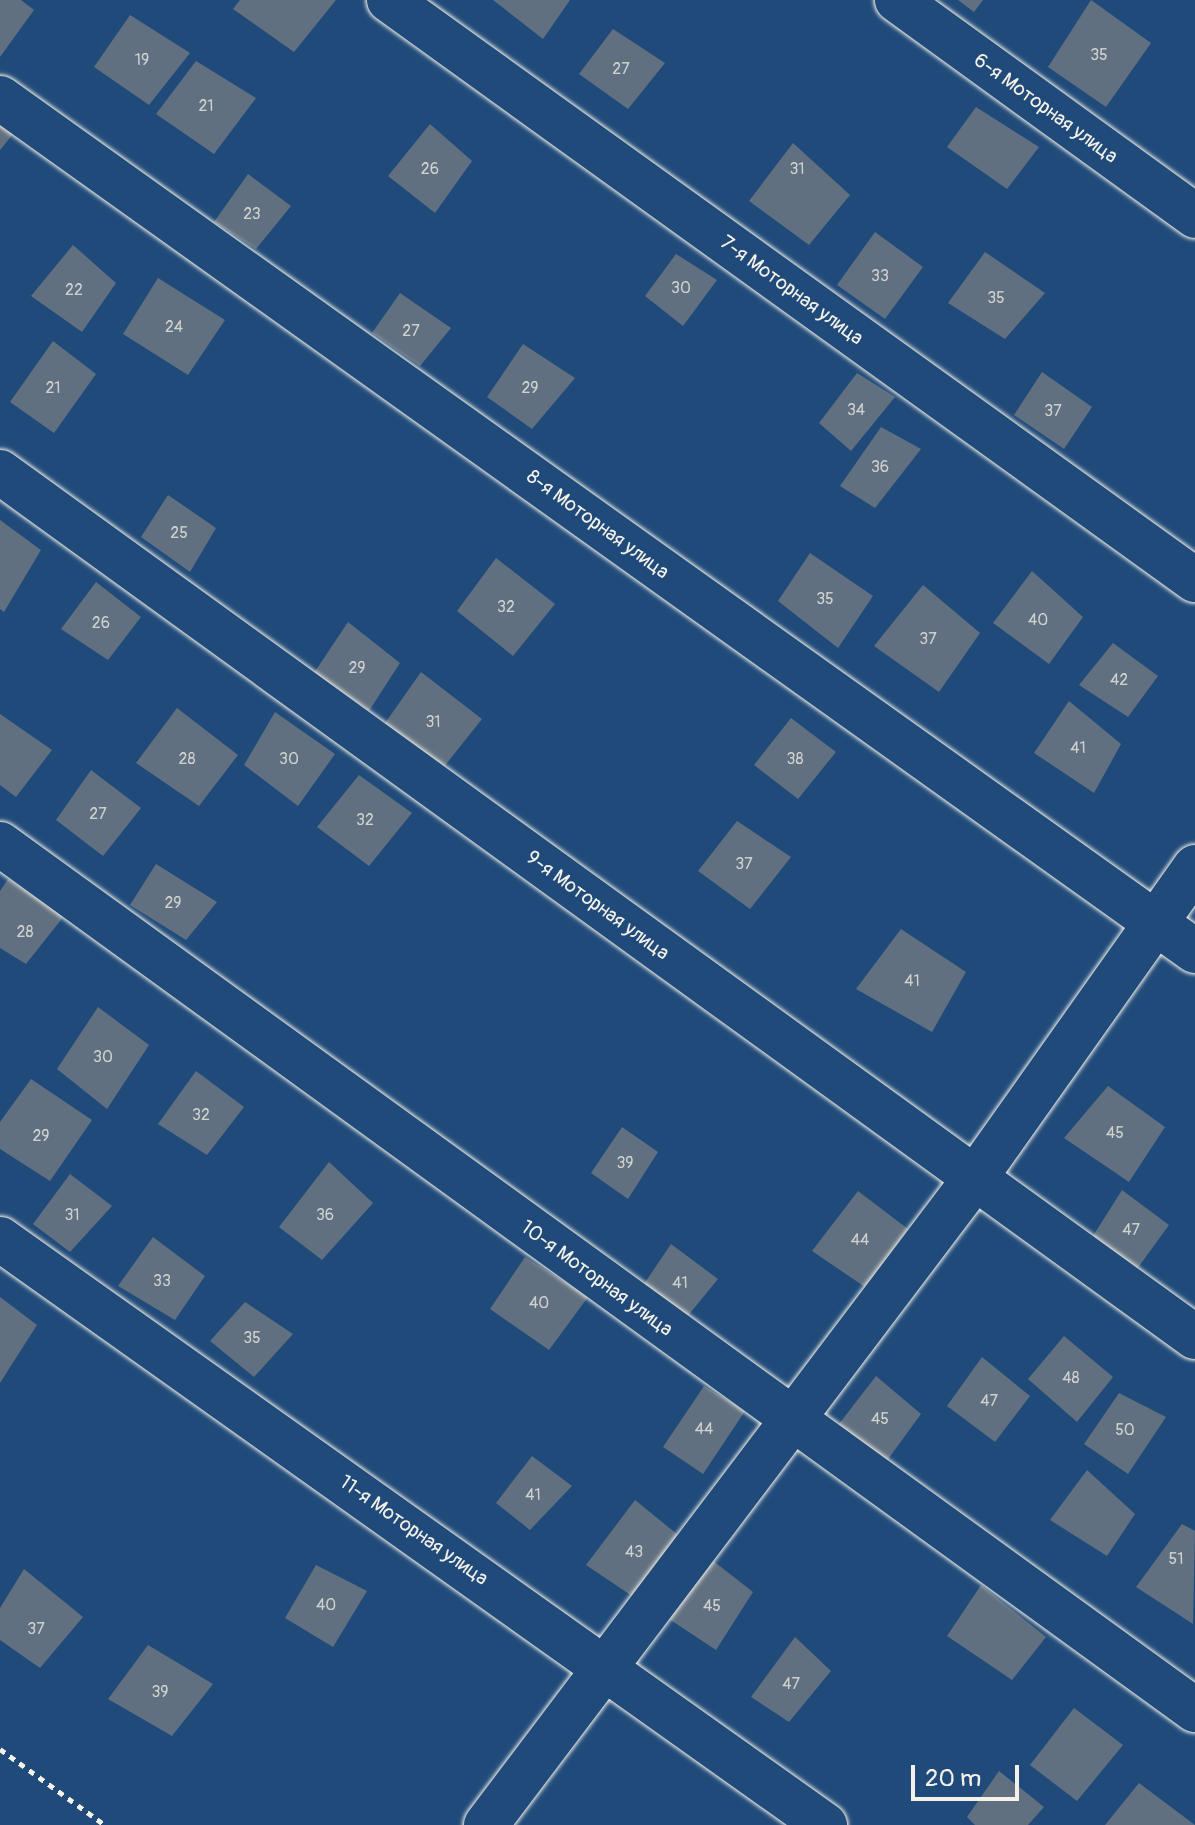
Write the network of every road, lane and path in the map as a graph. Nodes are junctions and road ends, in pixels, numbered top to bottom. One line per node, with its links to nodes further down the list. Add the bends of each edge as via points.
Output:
1 (389, 0): 6 (street, 7-я Моторная улица)
2 (897, 0): 4 (street, 6-я Моторная улица)
3 (0, 98): 9 (street, 8-я Моторная улица)
4 (1195, 216)
5 (0, 472): 11 (street, 9-я Моторная улица)
6 (1195, 580)
7 (0, 844): 14 (street, 10-я Моторная улица)
8 (1195, 867): 9 (street)
9 (1155, 922): 10 (street, 8-я Моторная улица); 11 (street)
10 (1195, 951)
11 (975, 1178): 13 (street, 9-я Моторная улица); 14 (street)
12 (0, 1239): 15 (street, 11-я Моторная улица)
13 (1195, 1337)
14 (793, 1421): 15 (street); 16 (street, 10-я Моторная улица)
15 (606, 1666): 19 (street); 20 (street, 11-я Моторная улица)
16 (1195, 1710)
17 (0, 1749): 18 (path)
18 (105, 1825)
19 (486, 1825)
20 (825, 1825)

